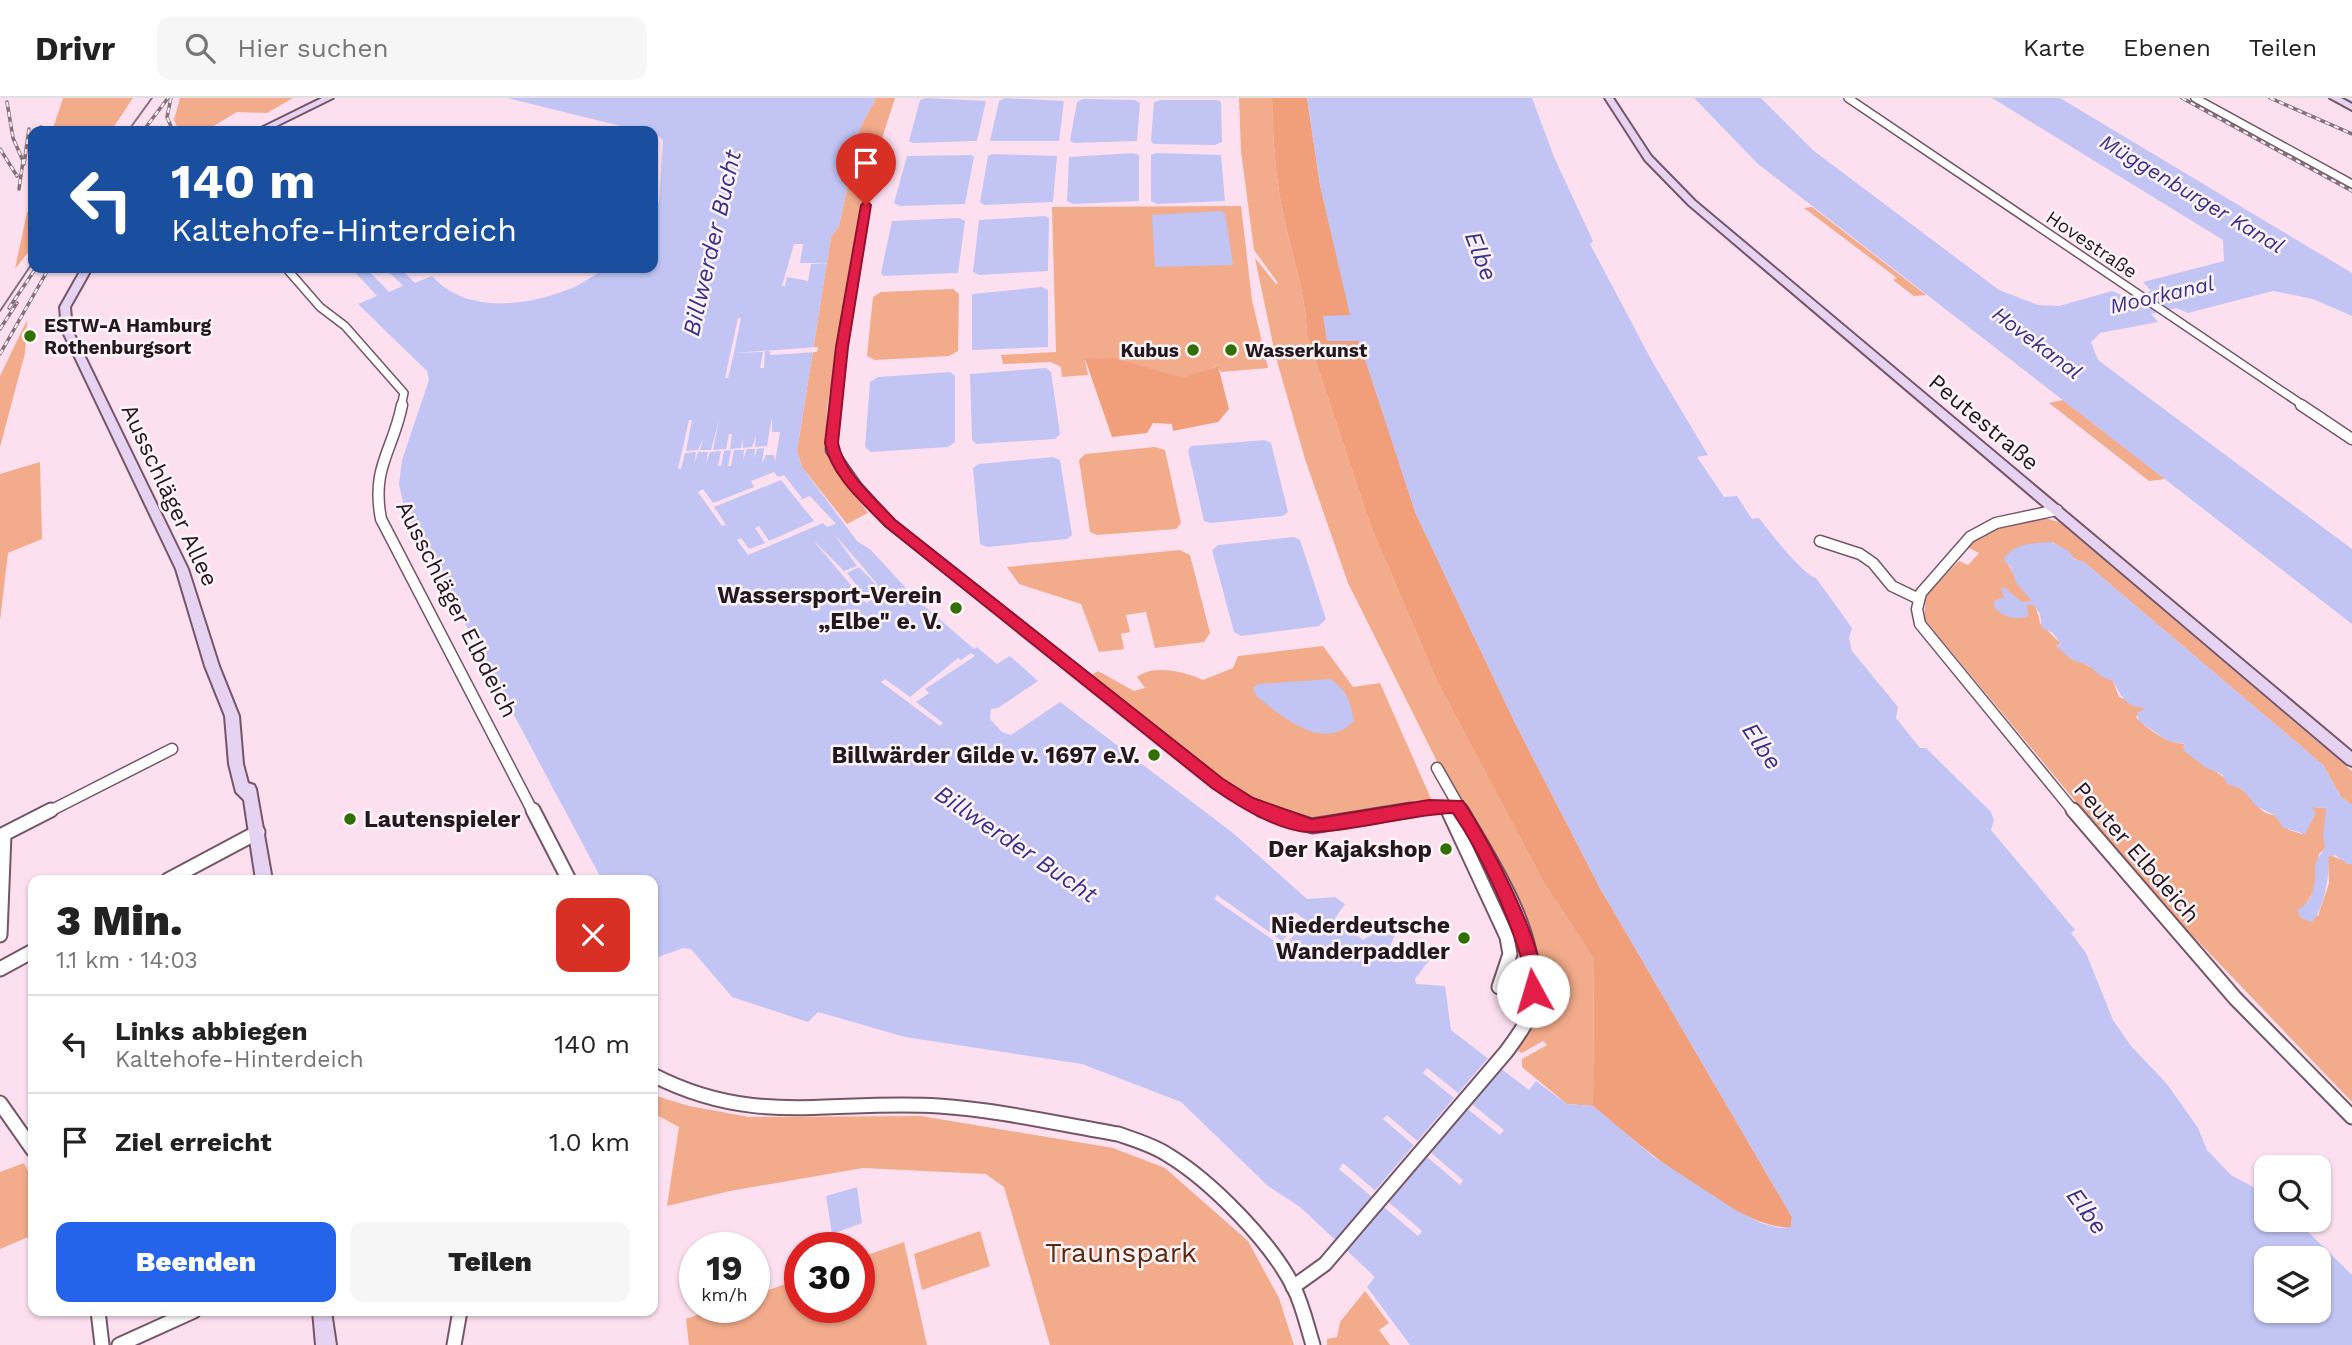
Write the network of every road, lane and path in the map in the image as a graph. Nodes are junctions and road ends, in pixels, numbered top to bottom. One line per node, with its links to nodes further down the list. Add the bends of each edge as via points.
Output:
1 (329, 98): 7 (street)
2 (1609, 98): 13 (street, Peutestraße, via 1640,149 1675,187)
3 (1848, 98): 12 (street, Hovestraße)
4 (2195, 98): 8 (street)
5 (2334, 98): 6 (street)
6 (2352, 107)
7 (270, 126)
8 (2352, 184)
9 (866, 205): 19 (street, via 831,443 834,457 873,507 1247,803 1312,826)
10 (84, 273): 20 (street, Ausschläger Allee, via 65,307 67,330 182,569 226,697)
11 (290, 273): 23 (street, Ausschläger Elbdeich, via 404,393 378,471 381,519)
12 (2352, 439)
13 (2057, 510): 15 (street, via 2004,520 1977,532); 17 (street, Peutestraße)
14 (1820, 541): 15 (street, via 1860,554 1892,586)
15 (1919, 598): 32 (street, Peuter Elbdeich, via 1918,617 1926,634 2044,778 2235,998)
16 (172, 749): 24 (street, via 4,834)
17 (2352, 760)
18 (1437, 768): 19 (street)
19 (1452, 807): 27 (street, via 1507,937 1510,954); 34 (street, via 1473,828 1527,947 1533,1002 1528,1018 1517,1038 1340,1246 1314,1275)
20 (258, 832): 21 (street); 22 (street, Ausschläger Allee)
21 (177, 875)
22 (263, 875)
23 (566, 875)
24 (0, 935)
25 (28, 954): 26 (street)
26 (0, 969)
27 (1499, 987)
28 (658, 1078): 30 (street)
29 (658, 1084): 30 (street)
30 (668, 1084): 34 (street, via 747,1109 940,1106 1118,1134 1172,1157 1193,1175 1256,1237)
31 (0, 1103): 33 (street)
32 (2352, 1117)
33 (28, 1143)
34 (1293, 1287): 43 (street)
35 (99, 1316): 39 (street)
36 (183, 1316): 40 (street)
37 (323, 1316): 41 (street)
38 (459, 1316): 42 (street)
39 (102, 1345)
40 (119, 1345)
41 (326, 1345)
42 (454, 1345)
43 (1313, 1345)

